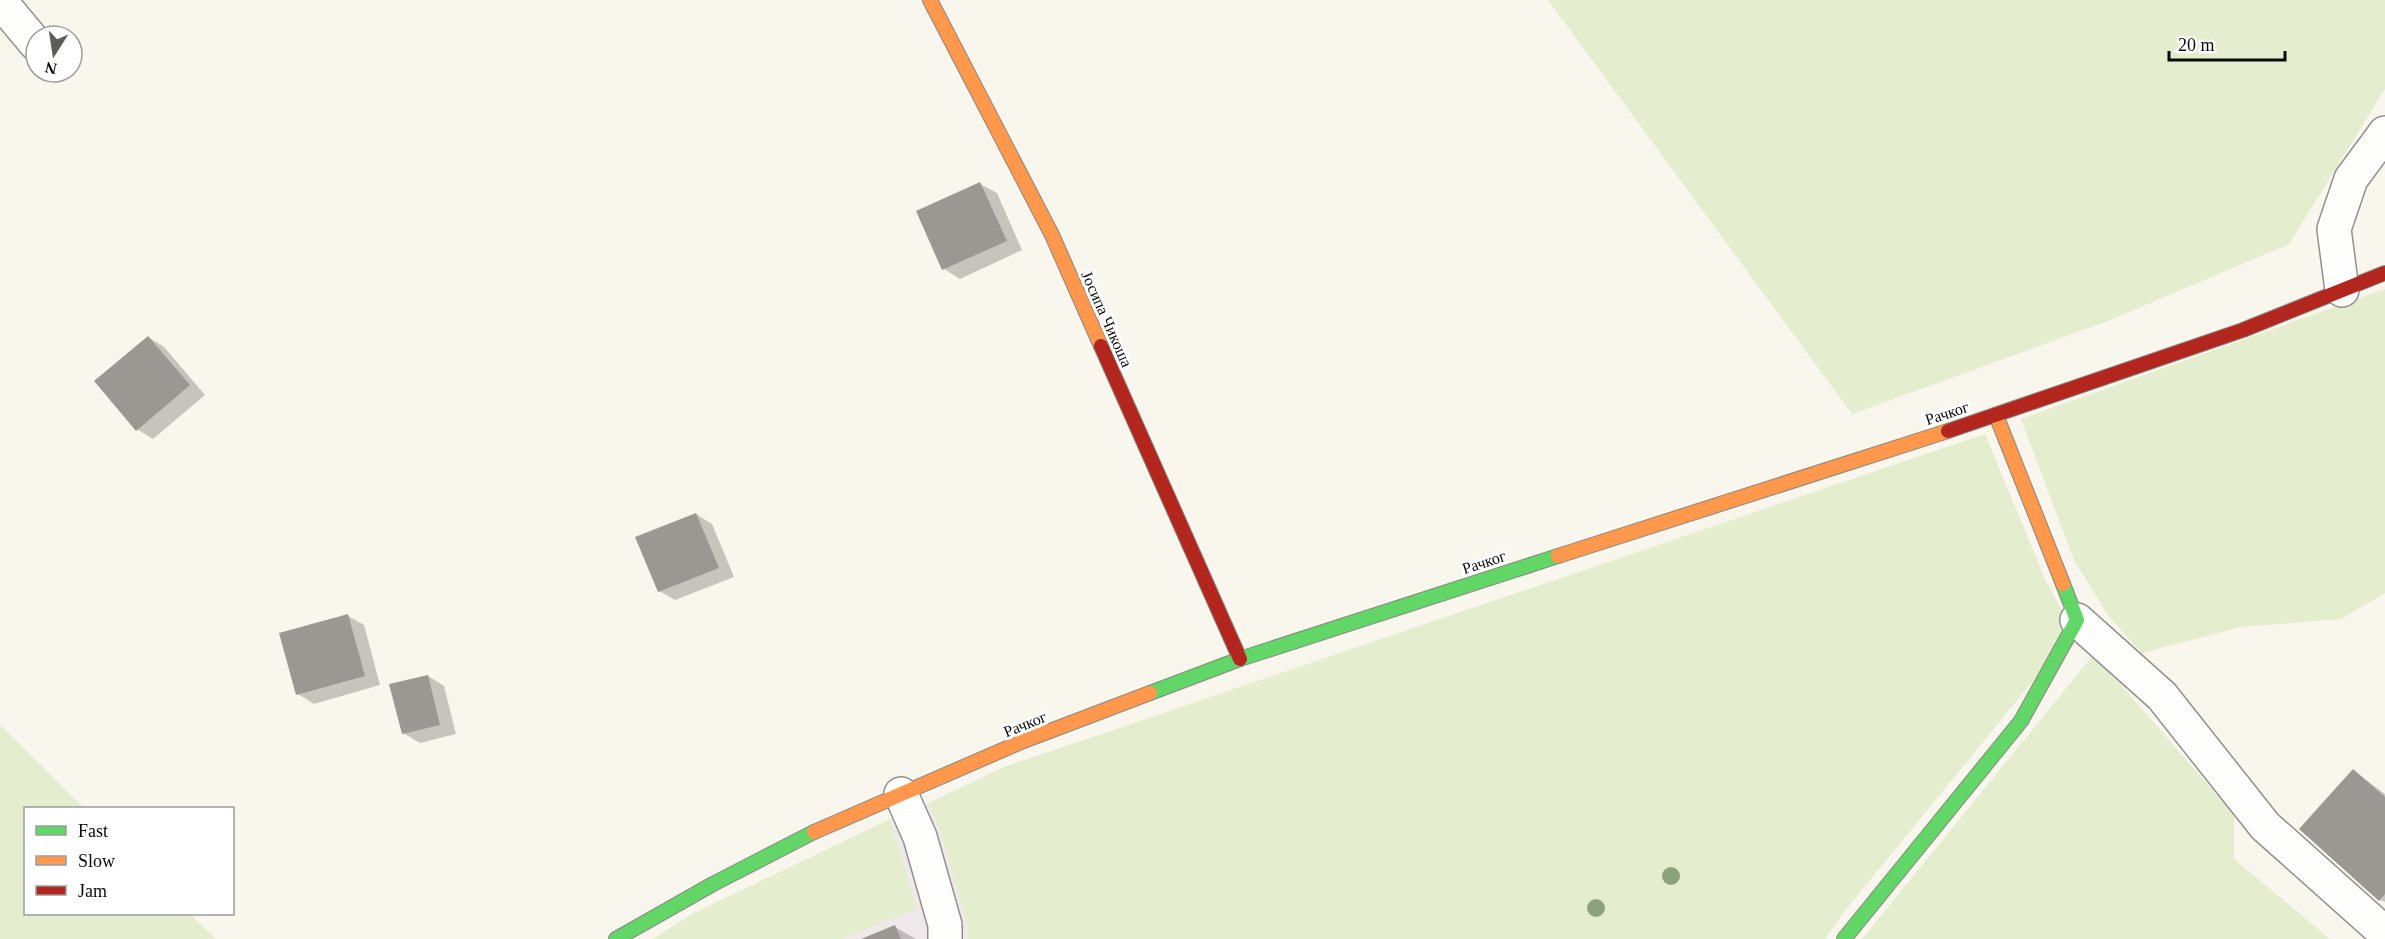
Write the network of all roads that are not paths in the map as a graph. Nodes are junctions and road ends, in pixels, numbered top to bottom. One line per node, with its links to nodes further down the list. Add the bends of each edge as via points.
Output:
1 (930, 0): 9 (main road, Јосипа Чикоша, via 1052,235)
2 (0, 1): 3 (street)
3 (24, 30)
4 (2385, 133): 6 (street, via 2351,179 2334,229)
5 (2385, 273): 6 (main road, Рачког)
6 (2342, 290): 7 (main road, Рачког, via 2243,330)
7 (1996, 415): 8 (main road); 9 (main road, Рачког)
8 (2077, 620): 11 (street, via 2162,696 2265,826); 14 (main road, via 2021,721)
9 (1240, 659): 10 (main road, Рачког, via 1021,742)
10 (901, 794): 12 (main road, Рачког, via 796,842); 13 (street, via 920,837 945,925)
11 (2385, 933)
12 (616, 939)
13 (945, 939)
14 (1844, 939)

